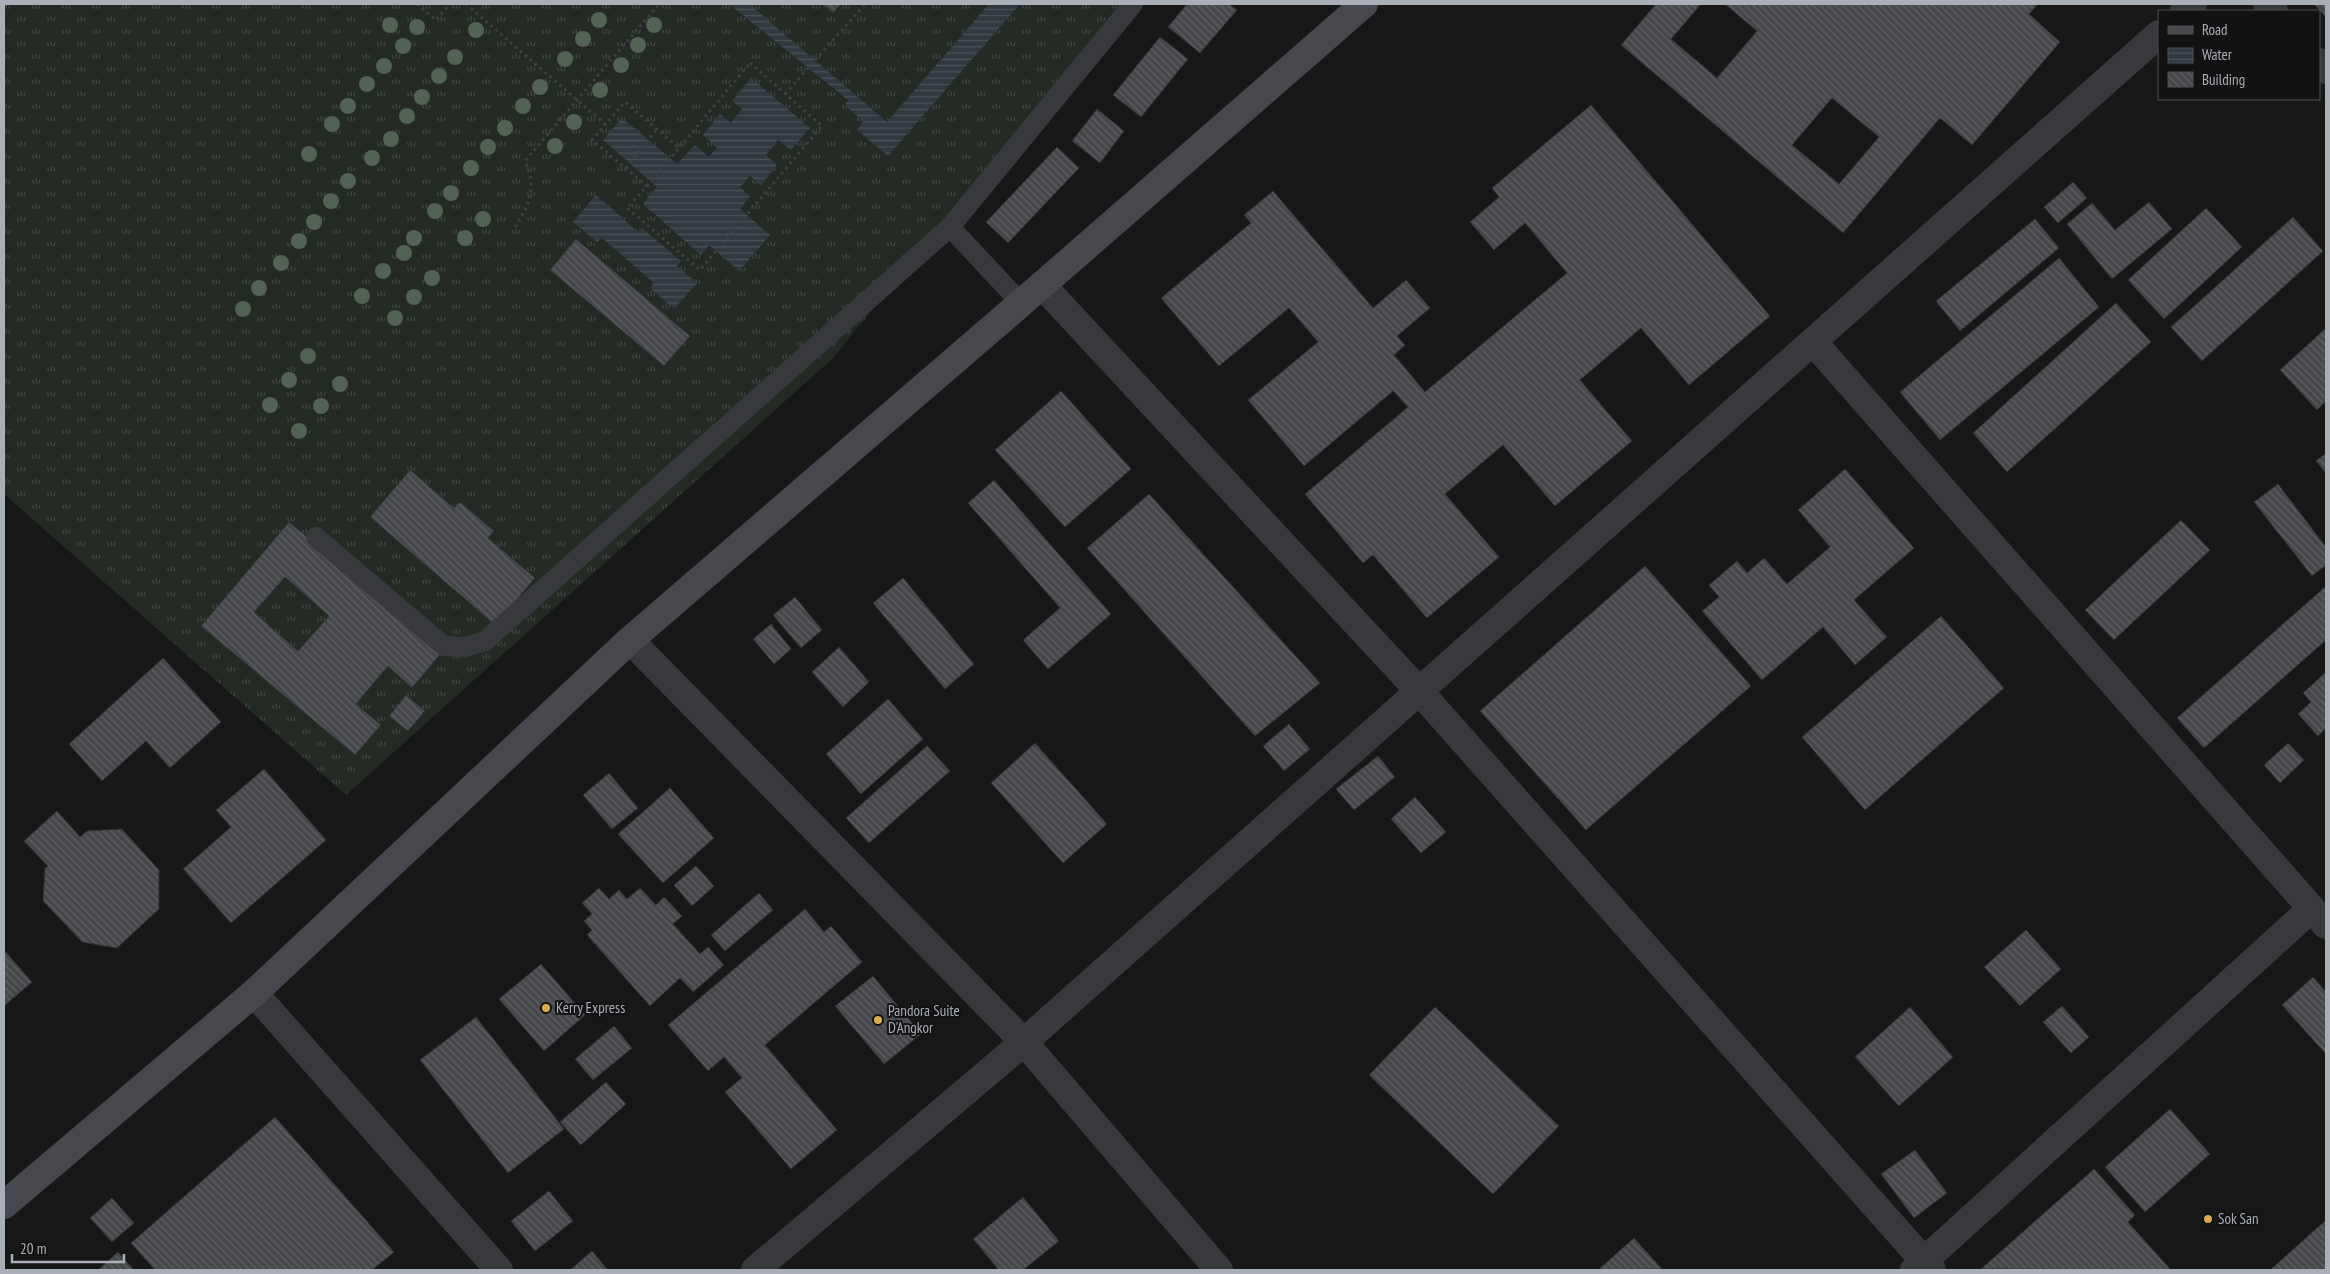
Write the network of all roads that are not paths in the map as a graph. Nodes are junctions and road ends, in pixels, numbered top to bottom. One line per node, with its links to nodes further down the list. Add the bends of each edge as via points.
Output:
1 (1133, 4): 4 (lane)
2 (1364, 4): 5 (main road)
3 (2158, 35): 7 (street)
4 (950, 227): 6 (lane); 8 (lane, via 485,641 465,647 444,646)
5 (1042, 285): 6 (main road); 10 (street)
6 (1020, 302): 9 (main road)
7 (1814, 343): 10 (street); 11 (street)
8 (316, 537)
9 (630, 640): 12 (main road); 13 (street)
10 (1420, 692): 13 (street); 15 (street)
11 (2319, 917): 15 (street)
12 (254, 993): 14 (main road); 16 (street)
13 (1024, 1042): 17 (street); 18 (street)
14 (7, 1197)
15 (1924, 1267)
16 (498, 1270)
17 (755, 1270)
18 (1219, 1270)

